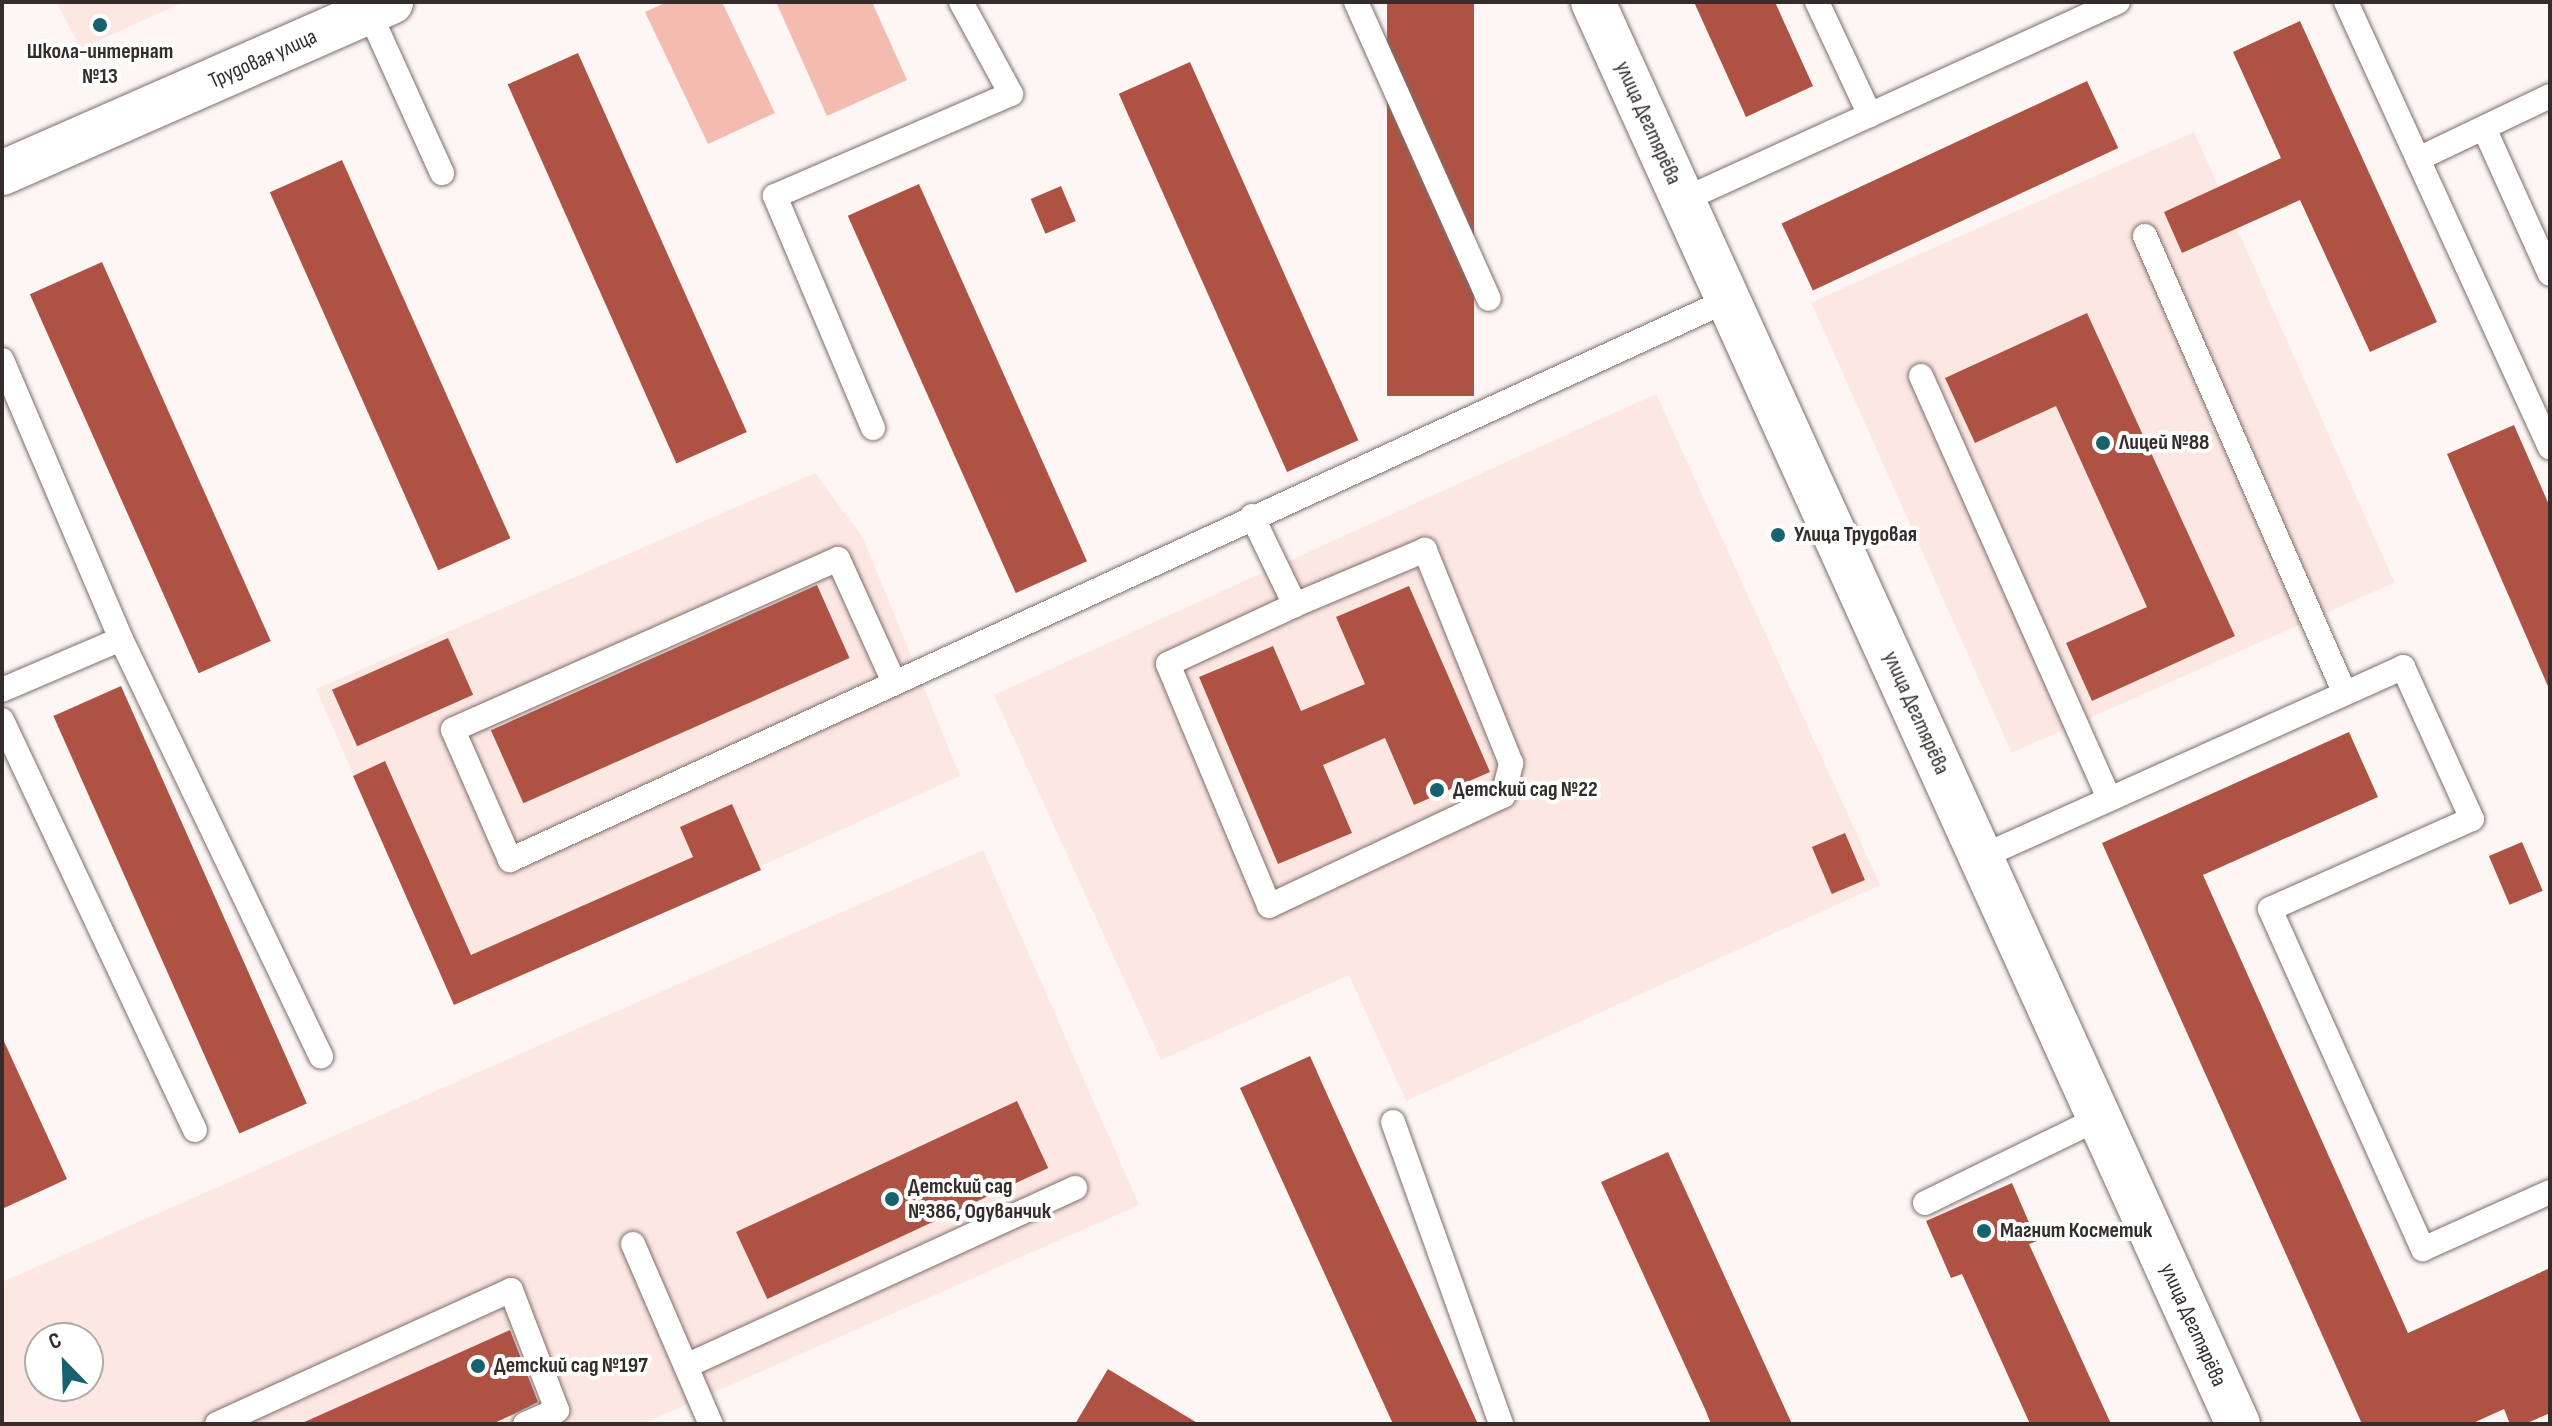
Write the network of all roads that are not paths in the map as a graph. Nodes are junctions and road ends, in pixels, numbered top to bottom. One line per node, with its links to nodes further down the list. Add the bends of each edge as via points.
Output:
1 (961, 2): 21 (lane, via 1011,94 775,196)
2 (1356, 2): 17 (lane)
3 (1593, 2): 14 (street, улица Дегтярёва)
4 (1817, 2): 9 (lane)
5 (2118, 2): 9 (lane)
6 (2346, 2): 11 (lane)
7 (380, 7): 12 (street, Трудовая улица); 13 (lane)
8 (2550, 96): 10 (lane)
9 (1870, 115): 14 (lane)
10 (2484, 128): 11 (lane); 16 (lane)
11 (2418, 159): 22 (lane)
12 (2, 173)
13 (442, 173)
14 (1683, 200): 18 (street, улица Дегтярёва)
15 (2145, 236): 28 (lane)
16 (2550, 274)
17 (1489, 299)
18 (1728, 300): 23 (lane); 31 (street, улица Дегтярёва)
19 (2, 360): 25 (lane)
20 (1921, 376): 30 (lane)
21 (873, 428)
22 (2550, 448)
23 (1252, 516): 24 (lane); 26 (lane)
24 (1295, 605): 24 (lane, via 1168,664 1269,906 1503,796 1511,763 1425,550)
25 (121, 639): 27 (lane); 32 (lane)
26 (893, 680): 26 (lane, via 510,860 453,730 838,559)
27 (2, 690)
28 (2345, 693): 30 (lane); 37 (lane, via 2403,667 2472,819 2270,909 2423,1249)
29 (2, 720): 35 (lane)
30 (2109, 799): 31 (lane)
31 (1981, 857): 33 (street, улица Дегтярёва)
32 (321, 1057)
33 (2099, 1118): 38 (lane); 45 (street, улица Дегтярёва)
34 (1393, 1122): 44 (lane)
35 (195, 1130)
36 (1075, 1188): 40 (lane)
37 (2550, 1192)
38 (1925, 1203)
39 (633, 1244): 40 (lane)
40 (686, 1366): 43 (lane)
41 (217, 1424): 42 (lane, via 511,1290 557,1410)
42 (525, 1424)
43 (711, 1424)
44 (1501, 1424)
45 (2238, 1424)

